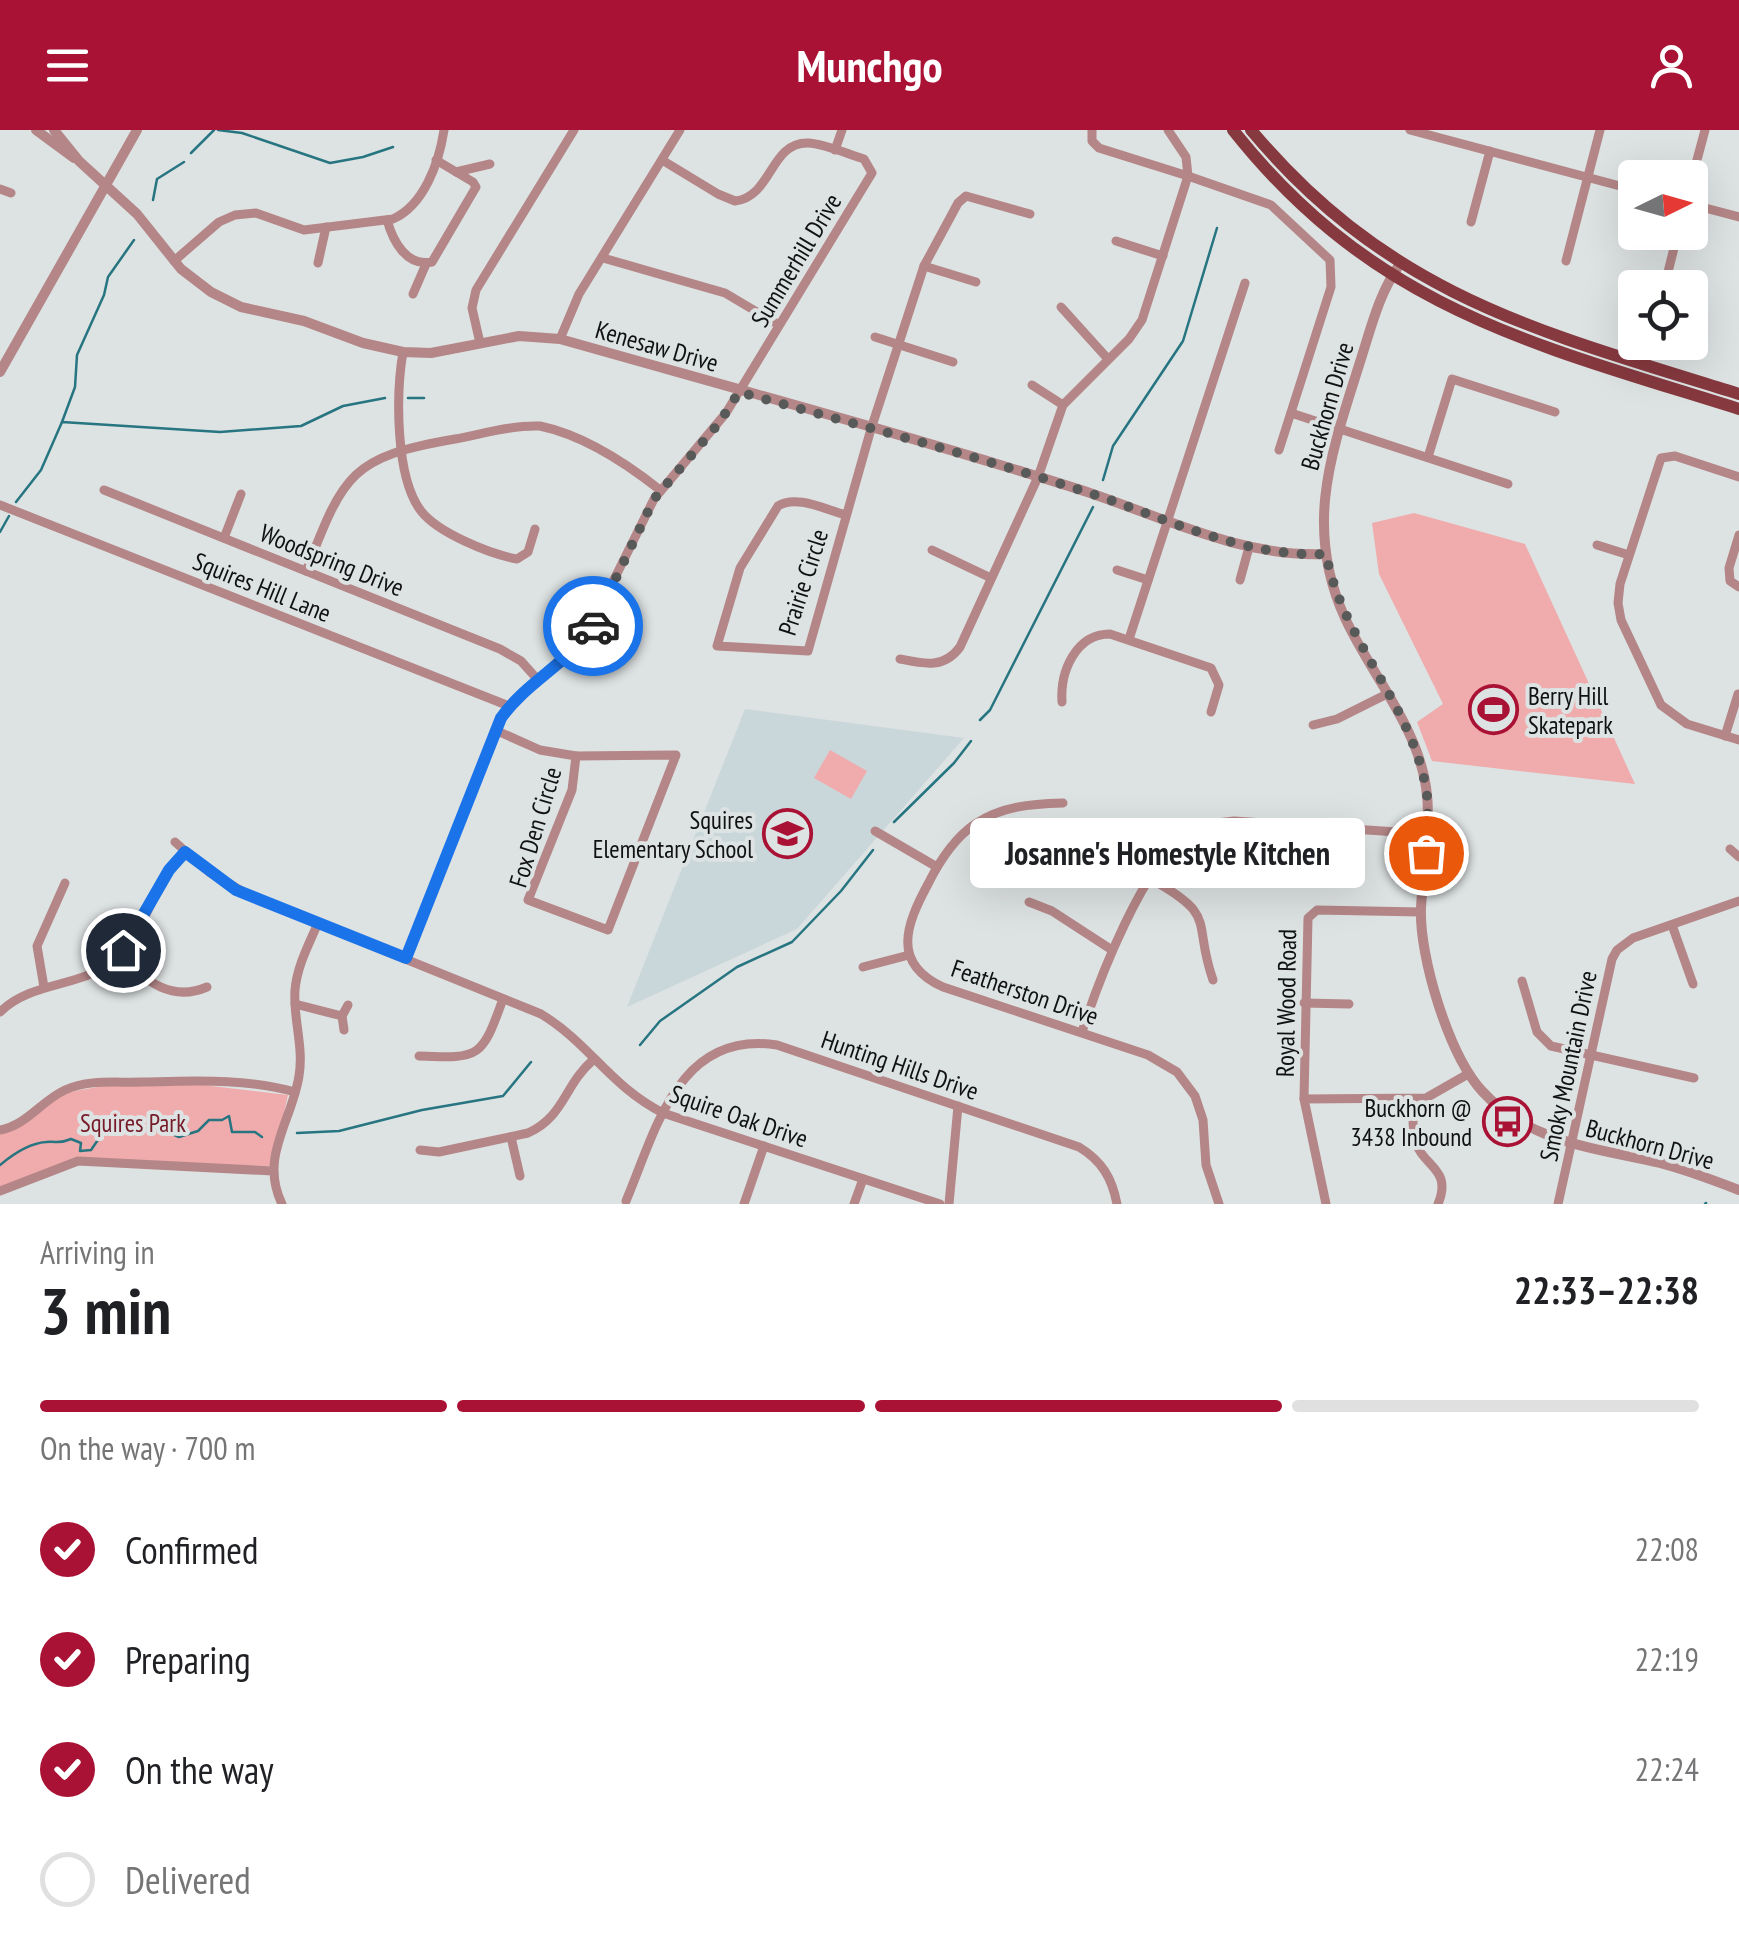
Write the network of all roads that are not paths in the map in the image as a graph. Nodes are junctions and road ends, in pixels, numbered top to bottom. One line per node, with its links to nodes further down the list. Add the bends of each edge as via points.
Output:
1 (36, 130): 20 (street, Kenesaw Drive)
2 (54, 130): 20 (street, Kenesaw Drive)
3 (137, 130): 25 (street)
4 (444, 130): 17 (street)
5 (574, 130): 49 (street, via 476,290 472,308)
6 (680, 130): 18 (street)
7 (842, 130): 15 (street)
8 (1092, 130): 23 (street, via 1099,148)
9 (1168, 130): 23 (street, via 1186,157)
10 (1233, 130): 41 (main road, via 1303,207)
11 (1251, 130): 41 (main road, via 1291,176)
12 (1410, 130): 16 (street)
13 (1600, 130): 24 (street)
14 (1705, 130): 19 (street)
15 (835, 150): 18 (street, via 793,146 758,192 740,200); 46 (street, Summerhill Drive, via 867,162 872,176)
16 (1490, 151): 24 (street); 31 (street)
17 (436, 160): 22 (street); 30 (street, via 414,204)
18 (662, 160): 35 (street)
19 (1697, 160)
20 (80, 161): 25 (street, Kenesaw Drive)
21 (490, 164): 22 (street)
22 (456, 172): 39 (street, via 473,182 474,192)
23 (1188, 176): 34 (street); 63 (street, via 1262,200 1330,260 1331,287)
24 (1588, 178): 26 (street); 36 (street)
25 (107, 186): 37 (street, Kenesaw Drive); 56 (street)
26 (1618, 186)
27 (1708, 208): 29 (street)
28 (1030, 214): 40 (street, Prairie Circle, via 966,196)
29 (1739, 216)
30 (387, 220): 32 (street); 39 (street, via 405,254)
31 (1471, 222)
32 (326, 227): 37 (street, via 304,230 256,213 235,215); 38 (street)
33 (1116, 241): 34 (street)
34 (1162, 256): 52 (street, via 1142,320)
35 (603, 258): 46 (street, via 725,293); 48 (street)
36 (1566, 261)
37 (174, 262): 51 (street, Kenesaw Drive, via 196,283 241,306)
38 (318, 263)
39 (426, 264): 44 (street)
40 (924, 266): 42 (street); 50 (street, Prairie Circle)
41 (1396, 270): 55 (main road, via 1490,327); 65 (street, Buckhorn Drive)
42 (976, 282)
43 (1245, 284): 77 (street)
44 (413, 294)
45 (1061, 307): 52 (street)
46 (779, 326): 58 (street, Summerhill Drive)
47 (875, 337): 50 (street)
48 (560, 339): 49 (street, Kenesaw Drive, via 519,336); 58 (street, Kenesaw Drive)
49 (480, 343): 51 (street, Kenesaw Drive)
50 (898, 344): 54 (street); 64 (street, Prairie Circle)
51 (403, 352): 66 (street, via 397,396)
52 (1108, 359): 60 (street)
53 (1646, 360): 55 (street)
54 (953, 362)
55 (1643, 371): 59 (main road); 61 (main road)
56 (0, 372)
57 (1032, 385): 60 (street)
58 (739, 392): 64 (street, Kenesaw Drive); 73 (street, Summerhill Drive)
59 (1739, 394)
60 (1063, 405): 69 (street)
61 (1739, 409)
62 (1555, 412): 68 (street, via 1452,378)
63 (1292, 413): 65 (street); 67 (street)
64 (871, 429): 69 (street, Kenesaw Drive); 76 (street, Prairie Circle)
65 (1338, 429): 68 (street); 84 (street, Buckhorn Drive, via 1324,490)
66 (403, 448): 73 (street, via 540,426 620,462); 78 (street, via 417,506 443,530 517,559 528,552); 88 (street, via 350,480)
67 (1279, 450)
68 (1428, 458): 71 (street)
69 (1038, 477): 77 (street, Kenesaw Drive); 90 (street)
70 (1739, 477): 85 (street, via 1668,454 1659,460)
71 (1508, 484)
72 (104, 490): 80 (street, Woodspring Drive)
73 (660, 490): 94 (street, Summerhill Drive)
74 (240, 494): 80 (street)
75 (0, 505): 102 (street, Squires Hill Lane)
76 (846, 515): 86 (street, Prairie Circle); 86 (street, Prairie Circle, via 796,501 778,506 740,568 717,646 808,651)
77 (1170, 520): 82 (street, Kenesaw Drive); 91 (street)
78 (534, 529)
79 (1739, 535): 93 (street, via 1728,574)
80 (224, 538): 88 (street, Woodspring Drive)
81 (1596, 545): 85 (street)
82 (1249, 548): 84 (street, Kenesaw Drive); 92 (street)
83 (932, 550): 90 (street)
84 (1326, 554): 99 (street, Buckhorn Drive, via 1346,620)
85 (1630, 555): 106 (street, via 1619,611 1650,689 1679,720)
86 (830, 570): 89 (street)
87 (1117, 570): 91 (street)
88 (306, 571): 98 (street, Woodspring Drive, via 500,648)
89 (843, 574)
90 (992, 578): 97 (street, via 954,655 938,664)
91 (1148, 580): 95 (street)
92 (1240, 580)
93 (1739, 587)
94 (586, 636): 96 (street); 98 (street, Summerhill Drive)
95 (1130, 639): 101 (street, via 1102,634 1086,640 1067,669); 103 (street, via 1211,668 1219,685)
96 (596, 644)
97 (900, 659)
98 (538, 680): 102 (street, Summerhill Drive)
99 (1386, 694): 104 (street); 111 (street, Buckhorn Drive, via 1418,756)
100 (1738, 694): 106 (street)
101 (1062, 702)
102 (510, 706): 105 (street, Summerhill Drive)
103 (1210, 712)
104 (1313, 725)
105 (495, 730): 108 (street, Fox Den Circle, via 540,750); 127 (street, Summerhill Drive)
106 (1725, 736): 107 (street)
107 (1739, 740)
108 (576, 756): 108 (street, Fox Den Circle, via 676,756 608,930 528,900 572,790)
109 (1063, 803): 116 (street, via 999,811 972,826)
110 (875, 830): 116 (street)
111 (1427, 834): 117 (street, via 1221,822 1180,840); 121 (street, Buckhorn Drive)
112 (174, 842): 114 (street, Squire Oak Drive)
113 (1730, 849): 115 (street)
114 (185, 852): 122 (street, Squire Oak Drive, via 236,890); 126 (street)
115 (1739, 858)
116 (937, 867): 125 (street, via 911,918)
117 (1151, 880): 124 (street); 129 (street, via 1198,913)
118 (65, 882): 132 (street, via 39,936)
119 (1739, 901): 123 (street, Smoky Mountain Drive)
120 (1029, 902): 124 (street)
121 (1421, 912): 135 (street, Royal Wood Road, via 1314,911 1306,924); 146 (street, Buckhorn Drive, via 1428,962)
122 (318, 923): 127 (street, Squire Oak Drive); 136 (street, via 300,968)
123 (1672, 926): 131 (street); 144 (street, Smoky Mountain Drive, via 1632,938 1618,950)
124 (1112, 950): 142 (street)
125 (910, 955): 128 (street); 142 (street, Featherston Drive, via 932,982)
126 (119, 956): 132 (street, via 89,975); 133 (street, via 160,989)
127 (406, 958): 134 (street, Squire Oak Drive)
128 (864, 967)
129 (1213, 980)
130 (1522, 981): 144 (street, via 1539,1037)
131 (1693, 984)
132 (44, 987): 139 (street)
133 (207, 987)
134 (503, 1000): 143 (street, via 475,1053); 145 (street, Squire Oak Drive, via 556,1023)
135 (1304, 1003): 137 (street); 149 (street, Royal Wood Road)
136 (295, 1004): 140 (street); 148 (street)
137 (1349, 1004)
138 (348, 1005): 140 (street)
139 (0, 1012)
140 (342, 1016): 141 (street)
141 (344, 1030)
142 (1082, 1032): 170 (street, Featherston Drive, via 1148,1055 1188,1084 1203,1120 1206,1165)
143 (419, 1056)
144 (1590, 1056): 147 (street); 155 (street, Smoky Mountain Drive)
145 (593, 1060): 152 (street, Squire Oak Drive, via 626,1091); 154 (street, via 549,1122)
146 (1468, 1074): 150 (street); 155 (street, Buckhorn Drive, via 1511,1118)
147 (1694, 1078)
148 (296, 1092): 153 (street, via 218,1080 98,1082 63,1090); 158 (street)
149 (1304, 1098): 150 (street); 171 (street, Royal Wood Road)
150 (1414, 1099): 172 (street, via 1415,1143 1441,1179)
151 (958, 1106): 152 (street, Hunting Hills Drive, via 777,1045 751,1043 697,1064); 168 (street); 169 (street, Hunting Hills Drive, via 1080,1147 1106,1172)
152 (664, 1113): 156 (street, Squire Oak Drive); 163 (street, Hunting Hills Drive)
153 (0, 1130)
154 (511, 1137): 157 (street); 159 (street)
155 (1571, 1143): 162 (street, Buckhorn Drive, via 1679,1168); 173 (street, Smoky Mountain Drive)
156 (764, 1146): 160 (street, Squire Oak Drive); 165 (street)
157 (420, 1150)
158 (272, 1172): 161 (street, via 78,1161); 164 (street)
159 (520, 1176)
160 (863, 1179): 166 (street); 167 (street, Squire Oak Drive)
161 (0, 1190)
162 (1739, 1190)
163 (626, 1201)
164 (282, 1204)
165 (744, 1204)
166 (854, 1204)
167 (940, 1204)
168 (949, 1204)
169 (1116, 1204)
170 (1219, 1204)
171 (1326, 1204)
172 (1438, 1204)
173 (1558, 1204)

